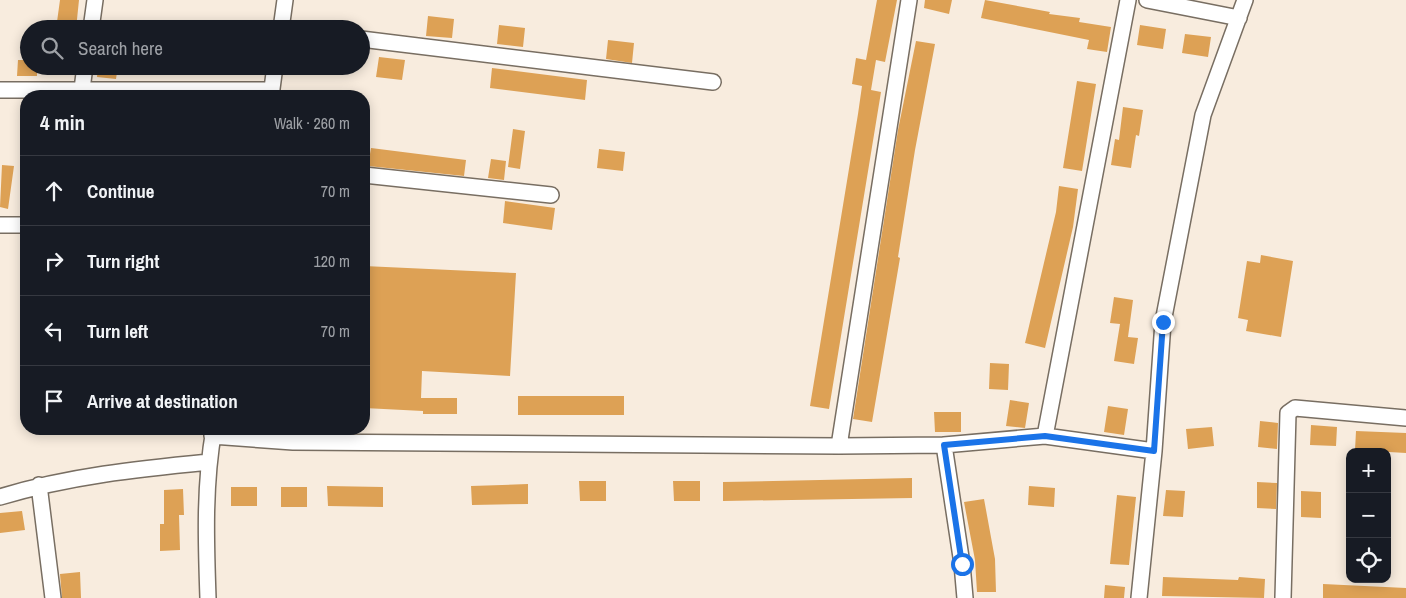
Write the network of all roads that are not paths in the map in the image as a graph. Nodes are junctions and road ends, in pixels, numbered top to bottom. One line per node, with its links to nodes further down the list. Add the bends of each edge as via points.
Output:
1 (95, 0): 8 (street)
2 (285, 0): 9 (street)
3 (909, 0): 27 (street)
4 (1128, 0): 25 (street)
5 (1147, 0): 7 (street)
6 (1245, 0): 7 (street)
7 (1239, 18): 28 (street, via 1203,116 1164,312)
8 (92, 20)
9 (282, 20)
10 (370, 40): 13 (street)
11 (84, 75): 14 (street)
12 (274, 75): 17 (street)
13 (713, 82)
14 (82, 89): 15 (street); 16 (street)
15 (0, 90)
16 (129, 90)
17 (271, 90)
18 (370, 176): 19 (street)
19 (551, 195)
20 (0, 225): 21 (street)
21 (20, 225)
22 (1406, 418): 36 (street, via 1295,408 1288,413)
23 (213, 435): 29 (street)
24 (237, 435): 27 (street, via 293,442)
25 (1045, 436): 26 (street); 28 (street)
26 (944, 445): 27 (street); 34 (street)
27 (839, 446)
28 (1154, 451): 35 (street)
29 (209, 462): 30 (street, via 105,472); 33 (street, via 205,534)
30 (39, 485): 31 (street); 32 (street)
31 (0, 497)
32 (53, 598)
33 (208, 598)
34 (965, 598)
35 (1139, 598)
36 (1283, 598)

